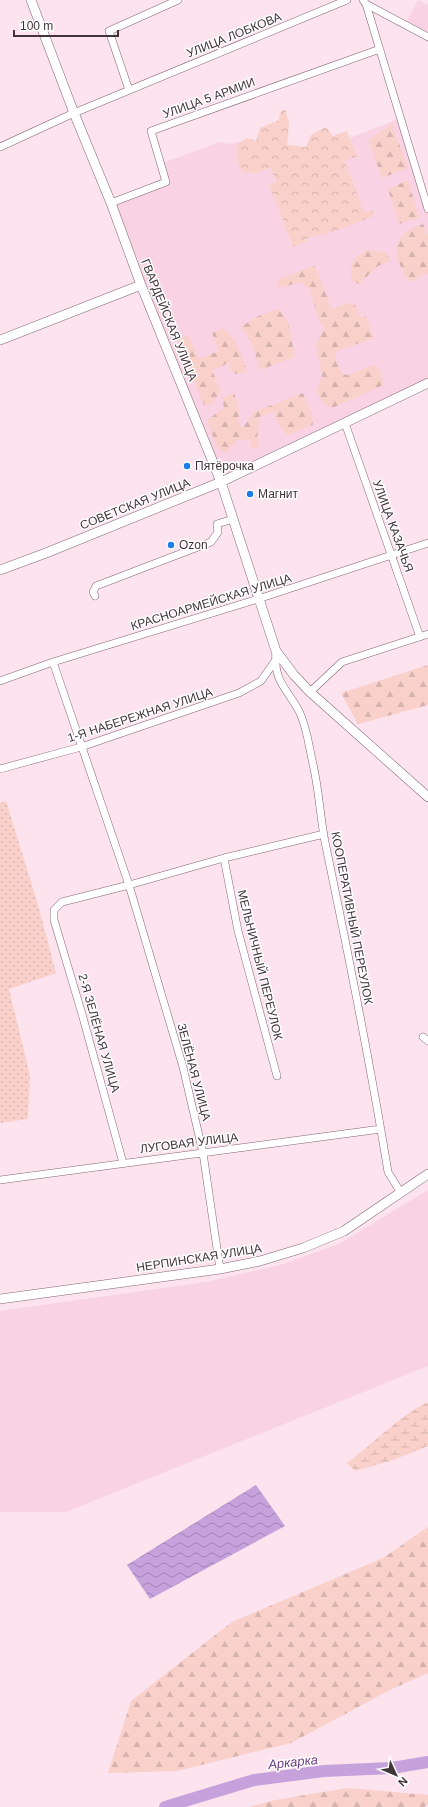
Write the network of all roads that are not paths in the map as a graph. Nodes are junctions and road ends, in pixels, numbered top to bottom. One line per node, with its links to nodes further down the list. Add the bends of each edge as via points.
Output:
1 (31, 0): 8 (main road, ГВАРДЕЙСКАЯ УЛИЦА)
2 (178, 0): 7 (street, via 109,31)
3 (347, 0): 7 (street, УЛИЦА ЛОБКОВА)
4 (364, 2): 5 (street); 6 (street)
5 (428, 37)
6 (380, 49): 10 (street, УЛИЦА 5 АРМИИ, via 151,131 166,182); 11 (street)
7 (129, 90): 8 (street, УЛИЦА ЛОБКОВА)
8 (74, 114): 9 (street, УЛИЦА ЛОБКОВА); 10 (main road, ГВАРДЕЙСКАЯ УЛИЦА)
9 (0, 147)
10 (111, 203): 12 (main road, ГВАРДЕЙСКАЯ УЛИЦА)
11 (428, 209)
12 (141, 285): 13 (main road); 16 (main road, ГВАРДЕЙСКАЯ УЛИЦА)
13 (0, 340)
14 (428, 383): 15 (main road, СОВЕТСКАЯ УЛИЦА)
15 (345, 423): 16 (main road, СОВЕТСКАЯ УЛИЦА); 19 (street, УЛИЦА КАЗАЧЬЯ)
16 (221, 482): 17 (main road, ГВАРДЕЙСКАЯ УЛИЦА); 20 (main road, СОВЕТСКАЯ УЛИЦА)
17 (233, 519): 21 (street, via 217,524 218,532 211,542 96,586 93,592); 22 (main road, ГВАРДЕЙСКАЯ УЛИЦА)
18 (428, 543): 19 (street, КРАСНОАРМЕЙСКАЯ УЛИЦА)
19 (392, 555): 22 (street, КРАСНОАРМЕЙСКАЯ УЛИЦА); 24 (street, УЛИЦА КАЗАЧЬЯ)
20 (0, 570)
21 (95, 596)
22 (258, 599): 25 (main road, ГВАРДЕЙСКАЯ УЛИЦА); 27 (street, КРАСНОАРМЕЙСКАЯ УЛИЦА)
23 (428, 634): 24 (street)
24 (420, 637): 29 (street, via 342,662)
25 (276, 652): 26 (street, КООПЕРАТИВНЫЙ ПЕРЕУЛОК); 29 (main road, ГВАРДЕЙСКАЯ УЛИЦА)
26 (275, 661): 30 (street, 1-Я НАБЕРЕЖНАЯ УЛИЦА, via 261,682 239,693); 33 (street, КООПЕРАТИВНЫЙ ПЕРЕУЛОК, via 279,682 300,712 304,725 318,785)
27 (53, 662): 28 (street, КРАСНОАРМЕЙСКАЯ УЛИЦА); 30 (street, ЗЕЛЁНАЯ УЛИЦА)
28 (0, 681)
29 (310, 692): 32 (main road, ГВАРДЕЙСКАЯ УЛИЦА)
30 (81, 747): 31 (street, 1-Я НАБЕРЕЖНАЯ УЛИЦА); 35 (street, ЗЕЛЁНАЯ УЛИЦА)
31 (0, 769)
32 (428, 797)
33 (324, 834): 34 (street); 37 (street, КООПЕРАТИВНЫЙ ПЕРЕУЛОК)
34 (224, 858): 35 (street); 36 (street, МЕЛЬНИЧНЫЙ ПЕРЕУЛОК, via 238,931)
35 (129, 885): 38 (street, ЗЕЛЁНАЯ УЛИЦА, via 183,1067); 39 (street, 2-Я ЗЕЛЁНАЯ УЛИЦА, via 62,902 54,910 54,920)
36 (276, 1076)
37 (381, 1129): 38 (street, ЛУГОВАЯ УЛИЦА); 42 (street, КООПЕРАТИВНЫЙ ПЕРЕУЛОК, via 388,1172)
38 (202, 1153): 39 (street, ЛУГОВАЯ УЛИЦА); 43 (street, ЗЕЛЁНАЯ УЛИЦА)
39 (123, 1163): 41 (street, ЛУГОВАЯ УЛИЦА)
40 (428, 1174): 42 (main road, НЕРПИНСКАЯ УЛИЦА)
41 (0, 1180)
42 (401, 1193): 43 (main road, НЕРПИНСКАЯ УЛИЦА, via 337,1234 260,1261)
43 (220, 1269): 44 (main road, НЕРПИНСКАЯ УЛИЦА)
44 (0, 1299)

